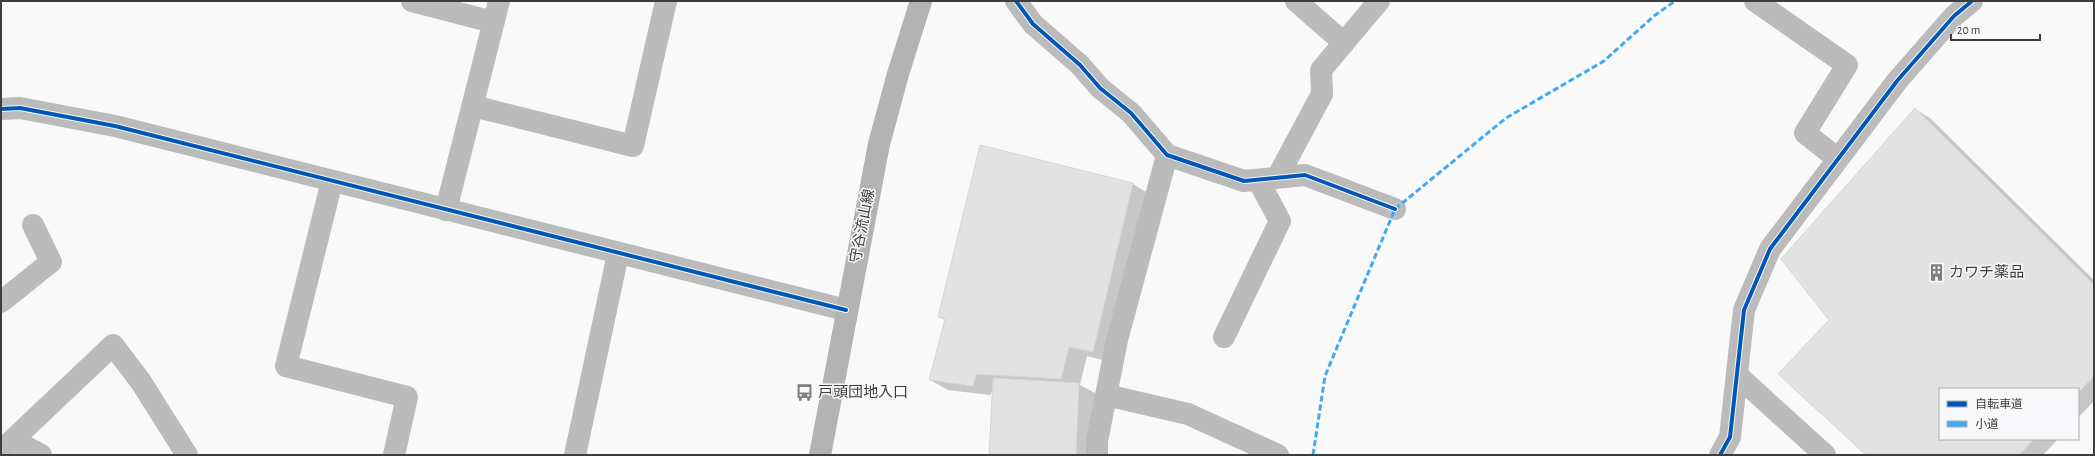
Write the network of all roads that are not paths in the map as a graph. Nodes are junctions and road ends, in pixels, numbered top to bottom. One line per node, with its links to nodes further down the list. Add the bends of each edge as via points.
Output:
1 (412, 1): 10 (street)
2 (499, 1): 10 (street)
3 (666, 1): 12 (street, via 633,146)
4 (921, 1): 23 (main road, 守谷流山線, via 879,144)
5 (1016, 1): 14 (street, via 1033,24 1080,65 1100,88 1130,112)
6 (1296, 1): 11 (street)
7 (1379, 1): 11 (street)
8 (1755, 1): 15 (street, via 1847,65 1805,133)
9 (1972, 1): 15 (street, via 1954,16 1897,81)
10 (493, 22): 12 (street)
11 (1344, 43): 16 (street, via 1320,70 1322,94)
12 (473, 106): 19 (street)
13 (1, 109): 17 (street, via 20,108 115,126)
14 (1167, 155): 16 (street, via 1244,181); 26 (street, via 1117,340)
15 (1838, 159): 25 (street, via 1770,249 1744,310)
16 (1267, 179): 18 (street, via 1305,175); 24 (street, via 1280,220)
17 (332, 181): 19 (street); 30 (street, via 286,366 407,396)
18 (1395, 209)
19 (446, 210): 21 (street)
20 (33, 225): 22 (street, via 51,262)
21 (618, 254): 23 (street); 31 (street)
22 (1, 302)
23 (846, 310): 32 (main road, 守谷流山線)
24 (1224, 337)
25 (1738, 375): 35 (street, via 1730,437); 36 (street)
26 (1106, 395): 33 (street, via 1097,441); 34 (street, via 1188,414)
27 (7, 446): 28 (street); 29 (street, via 113,345 141,382)
28 (41, 455)
29 (187, 455)
30 (394, 455)
31 (575, 455)
32 (820, 455)
33 (1097, 455)
34 (1278, 455)
35 (1720, 455)
36 (1825, 455)

